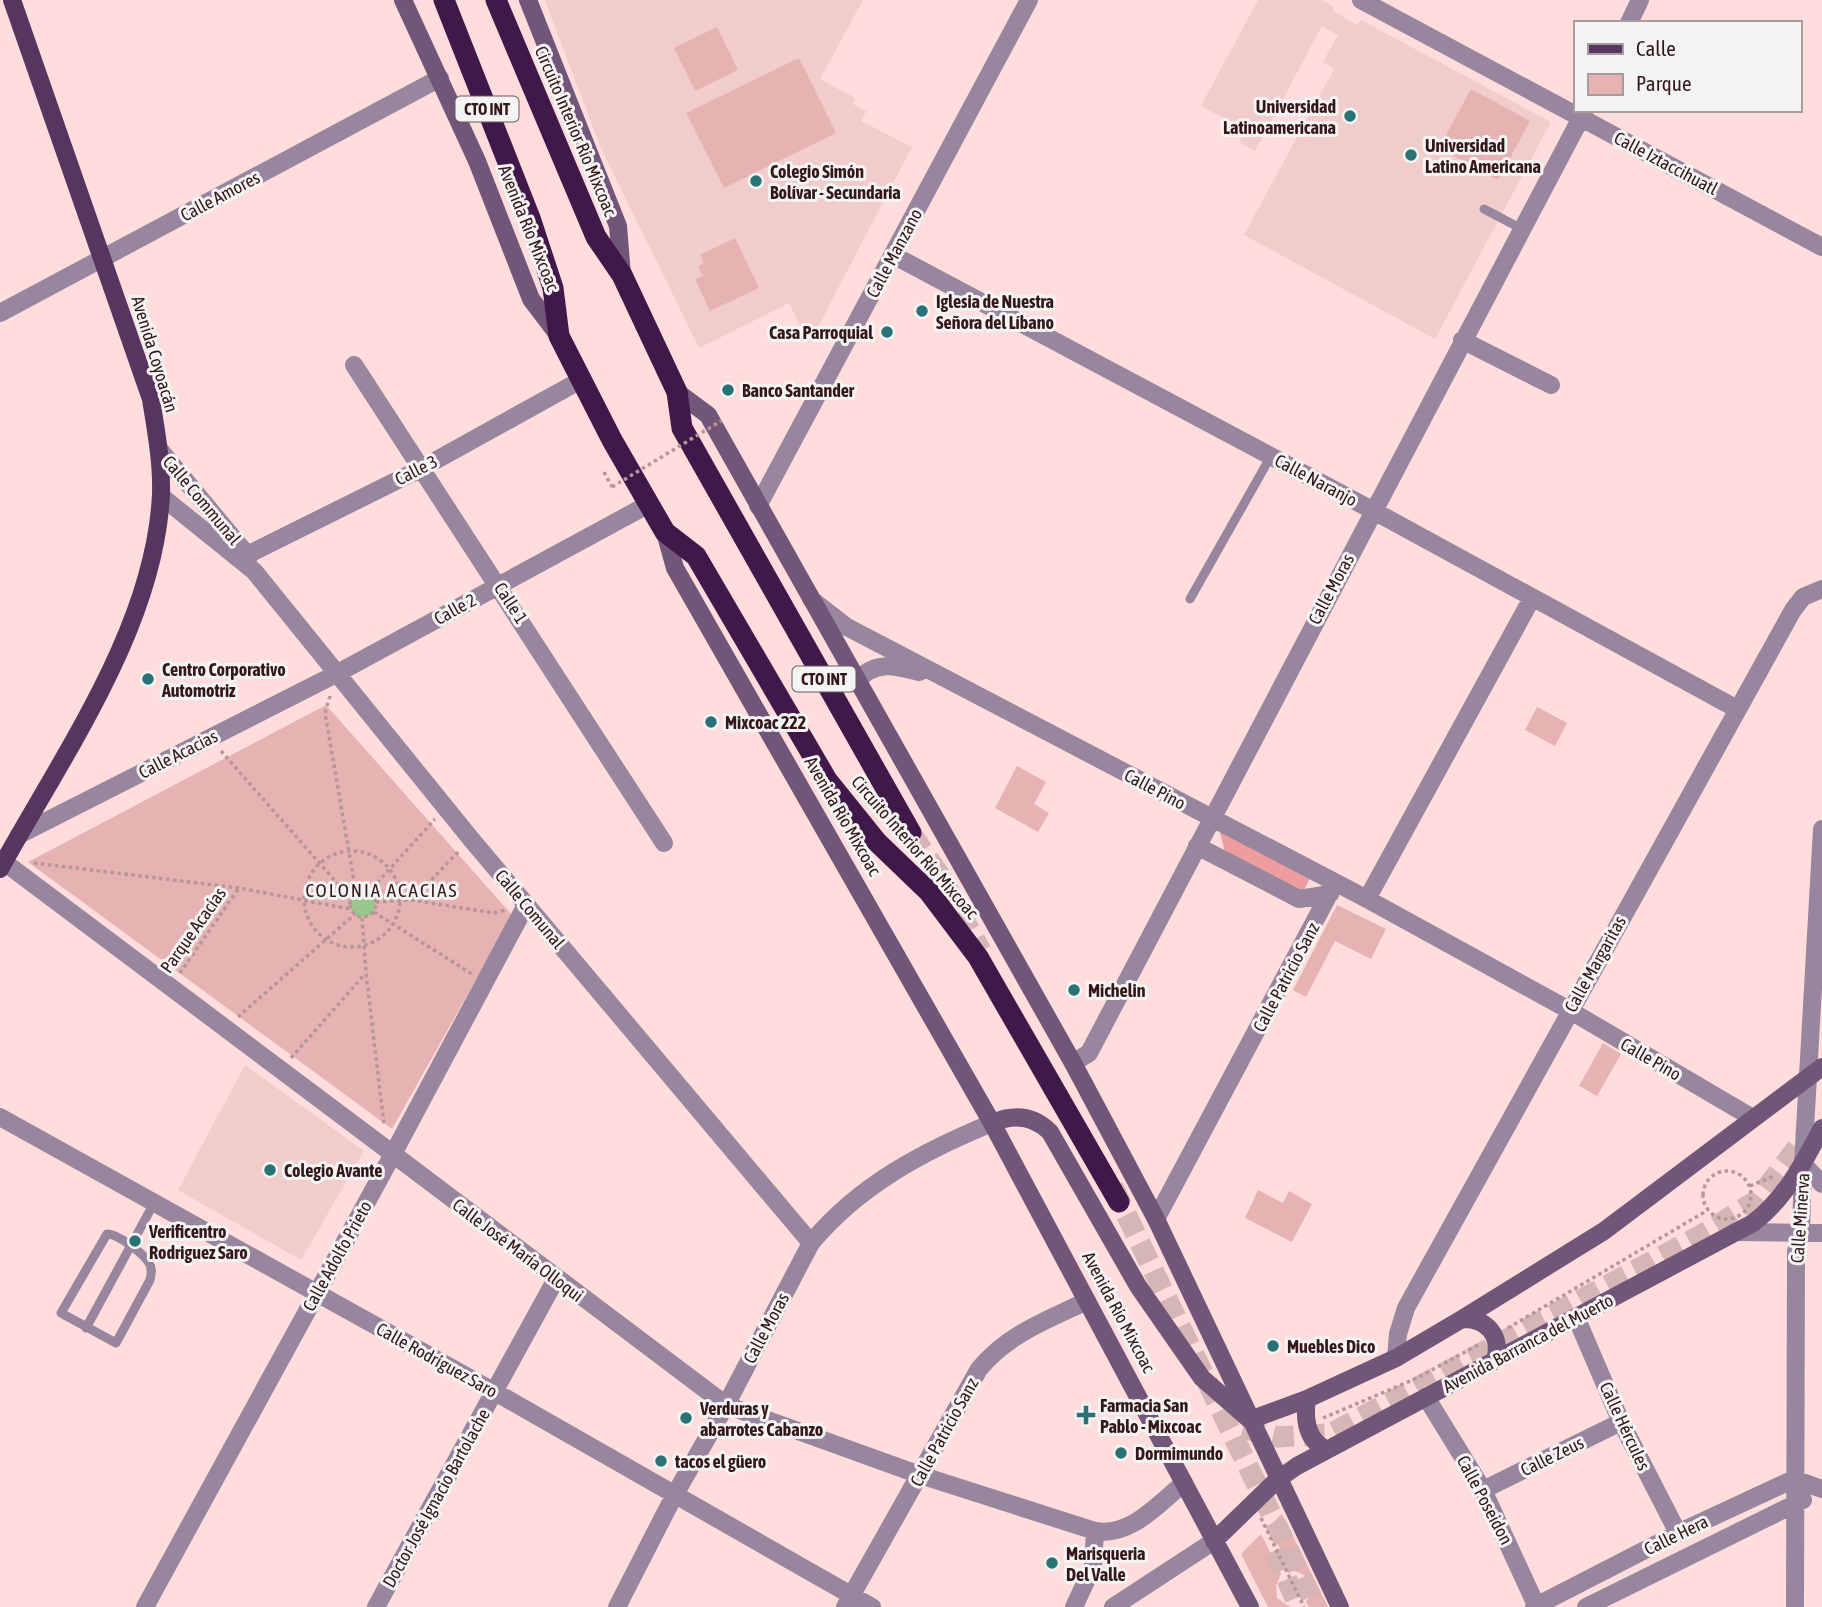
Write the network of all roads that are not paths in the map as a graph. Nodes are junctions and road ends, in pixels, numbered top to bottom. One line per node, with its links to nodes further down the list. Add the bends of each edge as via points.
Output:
1 (12, 0): 17 (main road, Avenida Coyoacán)
2 (403, 0): 10 (main road, Avenida Río Mixcoac / CTO INT)
3 (444, 0): 20 (highway, CTO INT, via 530,218 553,288)
4 (496, 0): 18 (highway, Circuito Interior Río Mixcoac / CTO INT, via 596,237)
5 (528, 0): 18 (main road, CTO INT, via 618,226)
6 (1029, 0): 16 (street, Calle Manzano)
7 (1361, 0): 11 (street, Calle Iztaccihuatl)
8 (1640, 0): 9 (street)
9 (1630, 21)
10 (440, 78): 17 (street, Calle Amores); 20 (main road, Avenida Río Mixcoac / CTO INT, via 531,299)
11 (1574, 109)
12 (1584, 114): 14 (street, Calle Moras); 15 (street, Calle Iztaccihuatl)
13 (1484, 209): 14 (lane)
14 (1522, 229): 21 (street, Calle Moras)
15 (1822, 247)
16 (893, 255): 27 (street, Calle Naranjo); 31 (street, Calle Manzano)
17 (102, 260): 19 (street, Calle Amores); 26 (main road, Avenida Coyoacán, via 151,399)
18 (622, 275): 25 (highway, CTO INT)
19 (0, 313)
20 (559, 336): 23 (highway, Avenida Río Mixcoac / CTO INT)
21 (1462, 340): 24 (street); 32 (street, Calle Moras)
22 (354, 365): 28 (street, Calle 1)
23 (581, 380): 28 (street, Calle 3); 30 (highway, Avenida Río Mixcoac / CTO INT)
24 (1551, 385)
25 (677, 393): 31 (main road, CTO INT, via 708,415); 46 (highway, Circuito Interior Río Mixcoac / CTO INT, via 681,428)
26 (160, 450): 29 (main road, Avenida Coyoacán); 34 (street, Calle Communal)
27 (1271, 456): 32 (street, Calle Naranjo); 39 (lane)
28 (422, 468): 34 (street, Calle 3); 35 (street, Calle 1)
29 (161, 496): 34 (street, Calle Comunal); 47 (main road, Avenida Coyoacán, via 139,600 125,641)
30 (649, 505): 33 (highway, Avenida Río Mixcoac / CTO INT); 35 (street, Calle 2)
31 (758, 506): 37 (main road, CTO INT)
32 (1373, 510): 38 (street, Calle Naranjo); 44 (street, Calle Moras)
33 (665, 532): 60 (main road, Avenida Río Mixcoac / CTO INT, via 675,568); 65 (highway, Circuito Interior Río Mixcoac / CTO INT, via 696,556 827,780 877,842 929,892 978,957)
34 (247, 561): 40 (street, Calle Comunal)
35 (499, 585): 40 (street, Calle 2); 48 (street, Calle 1)
36 (1822, 589): 43 (street, Calle Margaritas, via 1803,597 1793,610)
37 (810, 598): 41 (street, Calle Pino, via 846,627); 42 (main road, CTO INT)
38 (1532, 598): 43 (street, Calle Naranjo); 52 (street)
39 (1190, 599)
40 (336, 674): 47 (street, Calle Acacias); 53 (street, Calle Comunal)
41 (943, 678): 42 (street, Calle Pino, via 884,665); 44 (street, Calle Pino)
42 (857, 681): 55 (main road, CTO INT)
43 (1737, 709): 54 (street, Calle Margaritas)
44 (1212, 818): 49 (street, Calle Moras); 51 (street, Calle Pino)
45 (1822, 829): 57 (street, Calle Minerva)
46 (911, 833)
47 (19, 835): 50 (main road, Avenida Coyoacán)
48 (664, 843)
49 (1197, 846): 51 (street, via 1299,899); 55 (street, Calle Moras, via 1089,1053)
50 (1, 864): 62 (street, Calle José María Olloqui)
51 (1333, 889): 52 (street, Calle Pino); 67 (street, Calle Patricio Sanz)
52 (1367, 900): 54 (street, Calle Pino)
53 (526, 905): 62 (street, Calle Adolfo Prieto); 71 (street, Calle Comunal)
54 (1569, 1010): 59 (street, Calle Pino); 79 (street, Calle Margaritas, via 1406,1308)
55 (1073, 1063): 67 (main road, CTO INT)
56 (1822, 1067): 57 (main road)
57 (1806, 1079): 59 (main road); 63 (street, Calle Minerva)
58 (0, 1117): 66 (street, Calle Rodríguez Saro)
59 (1751, 1117): 77 (main road, via 1604,1231)
60 (992, 1123): 71 (street, Calle Moras, via 891,1171 855,1197); 75 (main road, Avenida Río Mixcoac / CTO INT); 85 (main road, via 1023,1117 1050,1132 1138,1286 1202,1378)
61 (1822, 1128): 63 (main road, Avenida Barranca del Muerto)
62 (393, 1154): 73 (street, Calle José María Olloqui); 74 (street, Calle Adolfo Prieto)
63 (1803, 1164): 64 (street); 68 (main road, Avenida Barranca del Muerto, via 1771,1207); 70 (street, Calle Minerva)
64 (1822, 1184)
65 (1119, 1202)
66 (154, 1203): 72 (lane); 74 (street, Calle Rodríguez Saro)
67 (1156, 1219): 85 (main road, CTO INT)
68 (1735, 1232): 70 (street); 76 (main road, Avenida Barranca del Muerto)
69 (1822, 1233): 70 (street)
70 (1801, 1234): 89 (street, Calle Minerva, via 1796,1251)
71 (811, 1243): 84 (street, Calle Moras)
72 (130, 1247): 78 (lane); 78 (lane, via 152,1271 116,1343); 78 (lane, via 112,1234 103,1236 72,1292 61,1313)
73 (556, 1279): 81 (street, Doctor José Ignacio Bartolache); 84 (street, Calle José María Olloqui)
74 (317, 1293): 81 (street, Calle Rodríguez Saro); 100 (street, Calle Adolfo Prieto)
75 (1087, 1300): 88 (street, Calle Patricio Sanz, via 995,1349 979,1369); 91 (main road, Avenida Río Mixcoac / CTO INT)
76 (1576, 1317): 80 (main road, Avenida Barranca del Muerto); 86 (street, Calle Hércules)
77 (1462, 1319): 79 (main road); 80 (main road, via 1478,1320 1491,1329 1497,1344)
78 (86, 1328)
79 (1396, 1357): 83 (main road)
80 (1495, 1360): 82 (main road, Avenida Barranca del Muerto)
81 (495, 1391): 94 (street, Calle Rodríguez Saro); 101 (street, Doctor José Ignacio Bartolache)
82 (1426, 1397): 87 (main road, Avenida Barranca del Muerto); 92 (street, Calle Poseidon)
83 (1307, 1399): 85 (main road); 87 (main road, via 1304,1417 1310,1434)
84 (726, 1405): 88 (street, Calle José María Olloqui); 94 (street, Calle Moras)
85 (1250, 1420): 90 (main road, CTO INT)
86 (1621, 1422): 92 (street, Calle Zeus); 97 (street, Calle Hércules)
87 (1327, 1450): 90 (main road, Avenida Barranca del Muerto)
88 (920, 1475): 96 (street, Calle José María Olloqui); 99 (street, Calle Patricio Sanz)
89 (1794, 1479): 93 (street, Calle Hera); 95 (street, Calle Minerva); 97 (street, Calle Hera)
90 (1277, 1480): 98 (main road, Avenida Barranca del Muerto); 107 (main road, CTO INT)
91 (1184, 1483): 96 (street, via 1130,1526 1115,1532); 98 (main road, Avenida Río Mixcoac / CTO INT)
92 (1483, 1490): 108 (street, Calle Poseidon)
93 (1822, 1490): 95 (street, Calle Hera)
94 (674, 1496): 99 (street, Calle Rodríguez Saro); 102 (street, Calle Moras)
95 (1794, 1503): 109 (street, Calle Hera); 110 (street, Calle Minerva)
96 (1095, 1531): 104 (street, via 1093,1566)
97 (1678, 1533): 108 (street, Calle Hera)
98 (1214, 1541): 105 (street); 106 (main road, Avenida Río Mixcoac / CTO INT)
99 (848, 1601): 103 (street, Calle Rodríguez Saro)
100 (145, 1607)
101 (376, 1607)
102 (617, 1607)
103 (872, 1607)
104 (1074, 1607)
105 (1113, 1607)
106 (1250, 1607)
107 (1340, 1607)
108 (1536, 1607)
109 (1586, 1607)
110 (1795, 1607)

